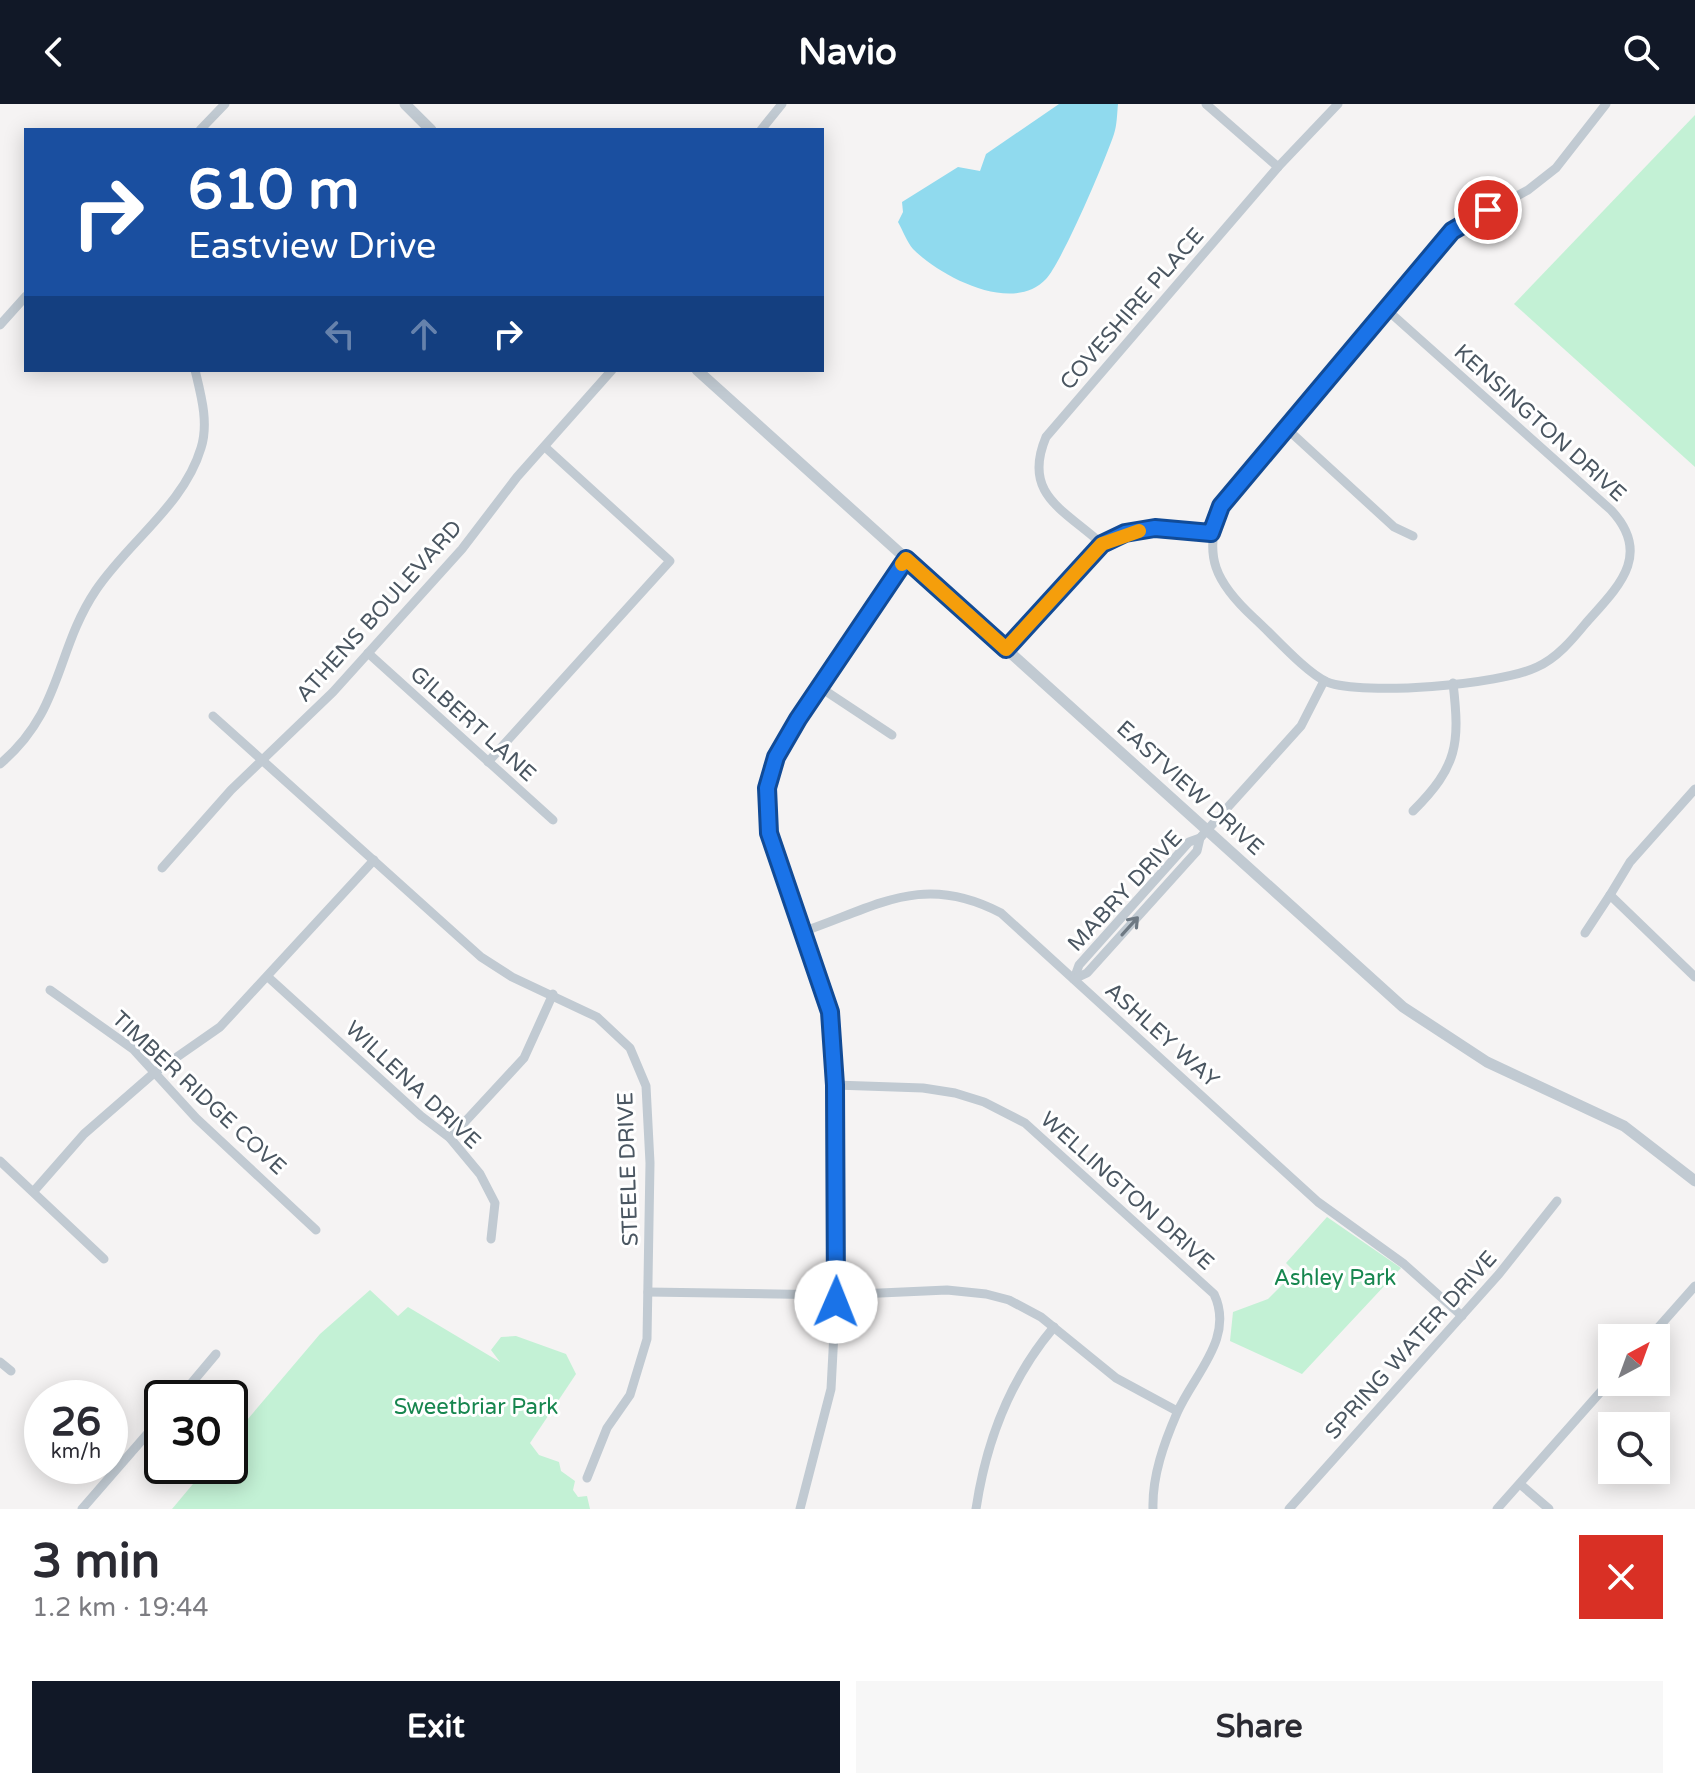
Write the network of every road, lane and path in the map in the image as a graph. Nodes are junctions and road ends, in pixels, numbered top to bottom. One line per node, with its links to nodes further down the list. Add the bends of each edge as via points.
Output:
1 (225, 104): 7 (street)
2 (405, 104): 8 (street)
3 (782, 104): 9 (street)
4 (1206, 104): 10 (street)
5 (1338, 104): 10 (street, COVESHIRE PLACE)
6 (1606, 104): 12 (street, via 1556,168 1528,190 1452,231)
7 (202, 128)
8 (429, 128)
9 (763, 128)
10 (1278, 167): 21 (street, COVESHIRE PLACE, via 1046,437 1036,469 1040,486)
11 (24, 298): 13 (street)
12 (1386, 309): 17 (street); 26 (street, KENSINGTON DRIVE, via 1611,510 1625,529 1630,550 1623,581 1563,650 1537,667 1507,676)
13 (0, 325)
14 (195, 372): 32 (street, via 204,414 202,447 183,489 121,555 94,593 41,720)
15 (610, 372): 18 (street, ATHENS BOULEVARD)
16 (699, 372): 22 (street, EASTVIEW DRIVE)
17 (1286, 428): 19 (street, via 1221,506); 20 (street, via 1394,527)
18 (545, 447): 24 (street, ATHENS BOULEVARD); 31 (street, via 670,561)
19 (1211, 533): 21 (street, via 1155,528); 25 (street, via 1214,560 1235,600)
20 (1413, 536)
21 (1102, 544): 23 (street)
22 (906, 559): 23 (street, EASTVIEW DRIVE); 27 (street)
23 (1006, 649): 36 (street, EASTVIEW DRIVE)
24 (368, 653): 30 (street, ATHENS BOULEVARD); 31 (street, GILBERT LANE)
25 (1324, 681): 26 (street, KENSINGTON DRIVE, via 1352,689); 36 (street, MABRY DRIVE, via 1301,726)
26 (1453, 683): 34 (street, via 1458,731 1451,759 1435,789)
27 (818, 686): 29 (street); 40 (street, via 776,757 767,788 769,833)
28 (213, 716): 30 (street, STEELE DRIVE)
29 (892, 735)
30 (264, 760): 37 (street, STEELE DRIVE); 38 (street, ATHENS BOULEVARD)
31 (488, 762): 35 (street, GILBERT LANE)
32 (0, 764)
33 (1695, 789): 39 (street, via 1630,862)
34 (1413, 811)
35 (553, 820)
36 (1203, 834): 44 (street, MABRY DRIVE, via 1197,851 1087,973); 51 (street, EASTVIEW DRIVE, via 1423,1023 1487,1062 1624,1126)
37 (374, 860): 42 (street); 46 (street, STEELE DRIVE, via 481,957)
38 (162, 868)
39 (1610, 895): 41 (street); 43 (street)
40 (802, 932): 44 (street, ASHLEY WAY, via 906,894 943,892 973,898 1001,913); 48 (street, via 830,1012)
41 (1585, 933)
42 (268, 977): 47 (street, via 220,1027); 49 (street, WILLENA DRIVE)
43 (1695, 977)
44 (1074, 979): 60 (street, ASHLEY WAY, via 1318,1202 1404,1264)
45 (50, 990): 47 (street, TIMBER RIDGE COVE, via 133,1049)
46 (553, 994): 49 (street, via 524,1058); 58 (street, STEELE DRIVE, via 612,1029 630,1048 646,1086)
47 (154, 1073): 52 (street, via 84,1134); 54 (street, TIMBER RIDGE COVE)
48 (835, 1085): 59 (street); 68 (street, WELLINGTON DRIVE, via 955,1093 1025,1123 1206,1286 1220,1307 1220,1330)
49 (450, 1138): 55 (street, WILLENA DRIVE, via 480,1174 495,1203)
50 (0, 1161): 52 (street)
51 (1695, 1181)
52 (34, 1191): 56 (street)
53 (1557, 1201): 60 (street, SPRING WATER DRIVE)
54 (316, 1230)
55 (491, 1239)
56 (104, 1259)
57 (1695, 1286): 61 (street)
58 (648, 1292): 59 (street); 70 (street, STEELE DRIVE, via 641,1365)
59 (836, 1295): 62 (street, via 947,1290 986,1294 1026,1308); 73 (street, via 831,1389)
60 (1462, 1316): 76 (street, SPRING WATER DRIVE)
61 (1661, 1324)
62 (1054, 1327): 68 (street, via 1116,1378); 74 (street, via 1033,1352 1002,1410)
63 (216, 1354): 66 (street)
64 (0, 1362): 65 (street)
65 (11, 1371)
66 (194, 1380)
67 (1598, 1395): 71 (street)
68 (1177, 1411): 75 (street, WELLINGTON DRIVE, via 1155,1474)
69 (144, 1438): 72 (street)
70 (587, 1478)
71 (1520, 1484): 77 (street); 78 (street)
72 (82, 1509)
73 (800, 1509)
74 (976, 1509)
75 (1153, 1509)
76 (1289, 1509)
77 (1497, 1509)
78 (1549, 1509)

